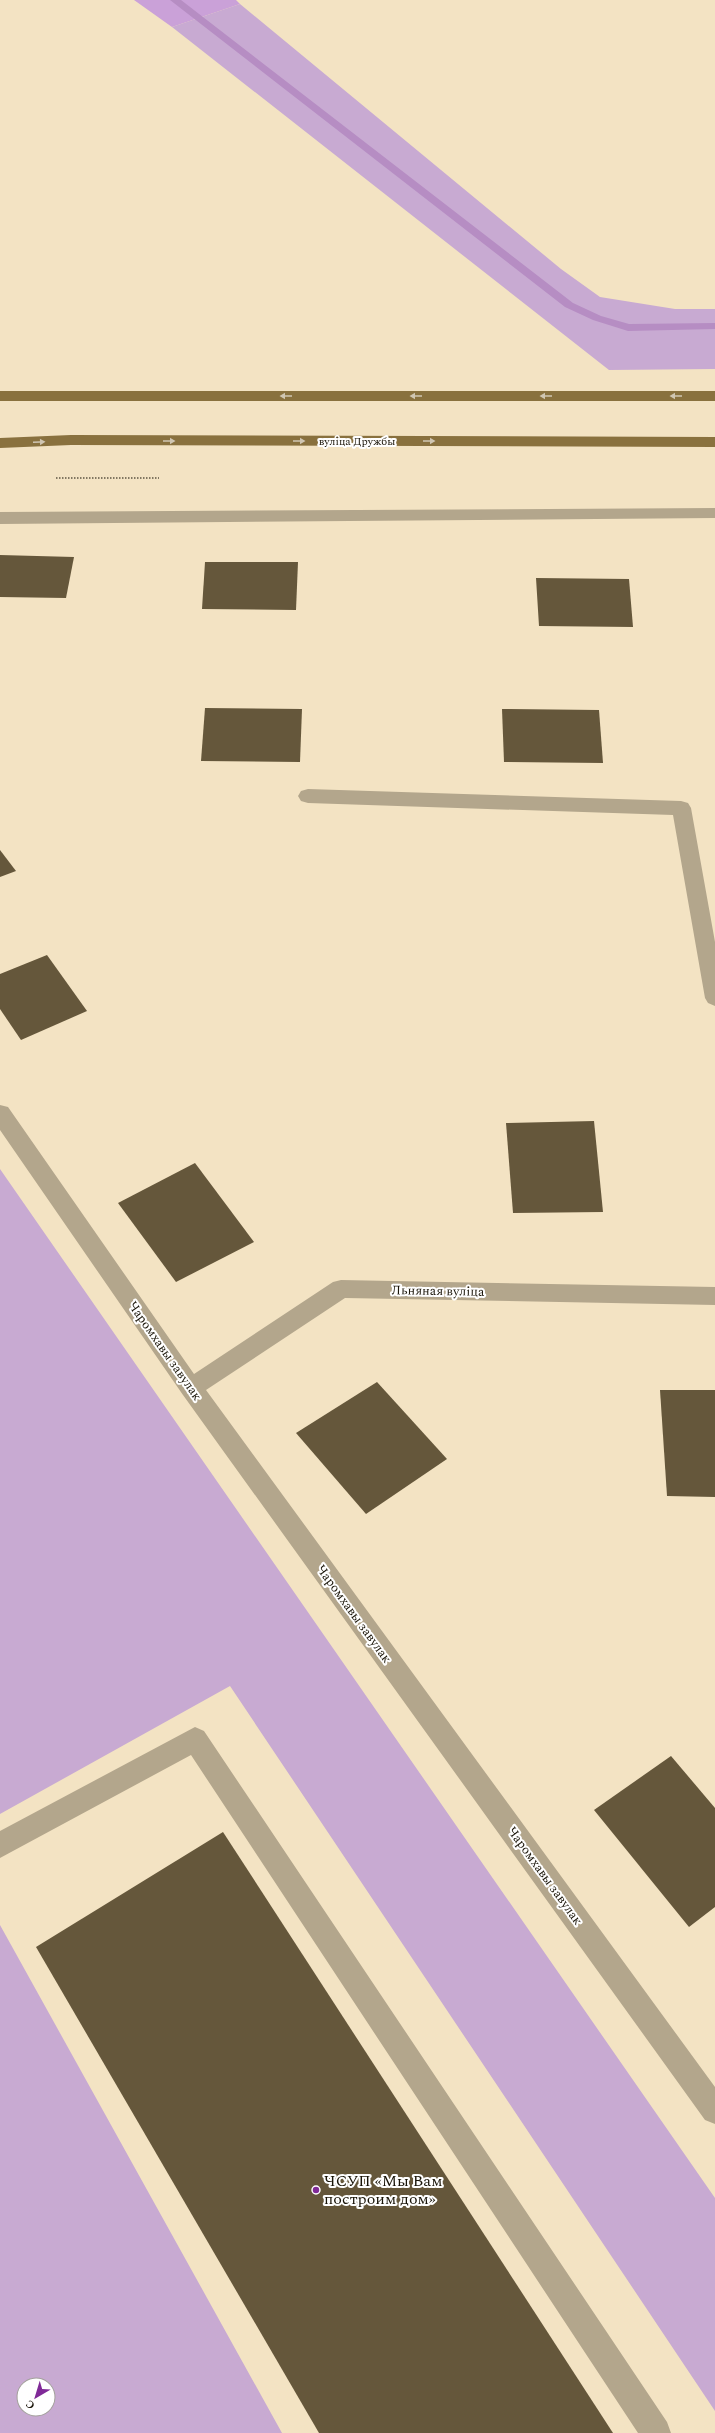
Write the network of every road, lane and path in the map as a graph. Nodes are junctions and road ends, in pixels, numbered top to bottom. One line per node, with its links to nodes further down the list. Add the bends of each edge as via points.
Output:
1 (0, 396): 2 (main road, one-way to 1)
2 (715, 396)
3 (715, 442): 4 (main road, вуліца Дружбы, one-way to 3, via 71,440)
4 (0, 443)
5 (715, 513): 6 (street)
6 (0, 518)
7 (308, 796): 8 (street, via 682,808)
8 (715, 998)
9 (0, 1113): 11 (street, Чаромхавы завулак)
10 (715, 1296): 11 (street, Льняная вуліца, via 341,1289)
11 (191, 1388): 13 (street, Чаромхавы завулак)
12 (0, 1845): 14 (street, via 195,1738)
13 (715, 2110)
14 (656, 2433)

